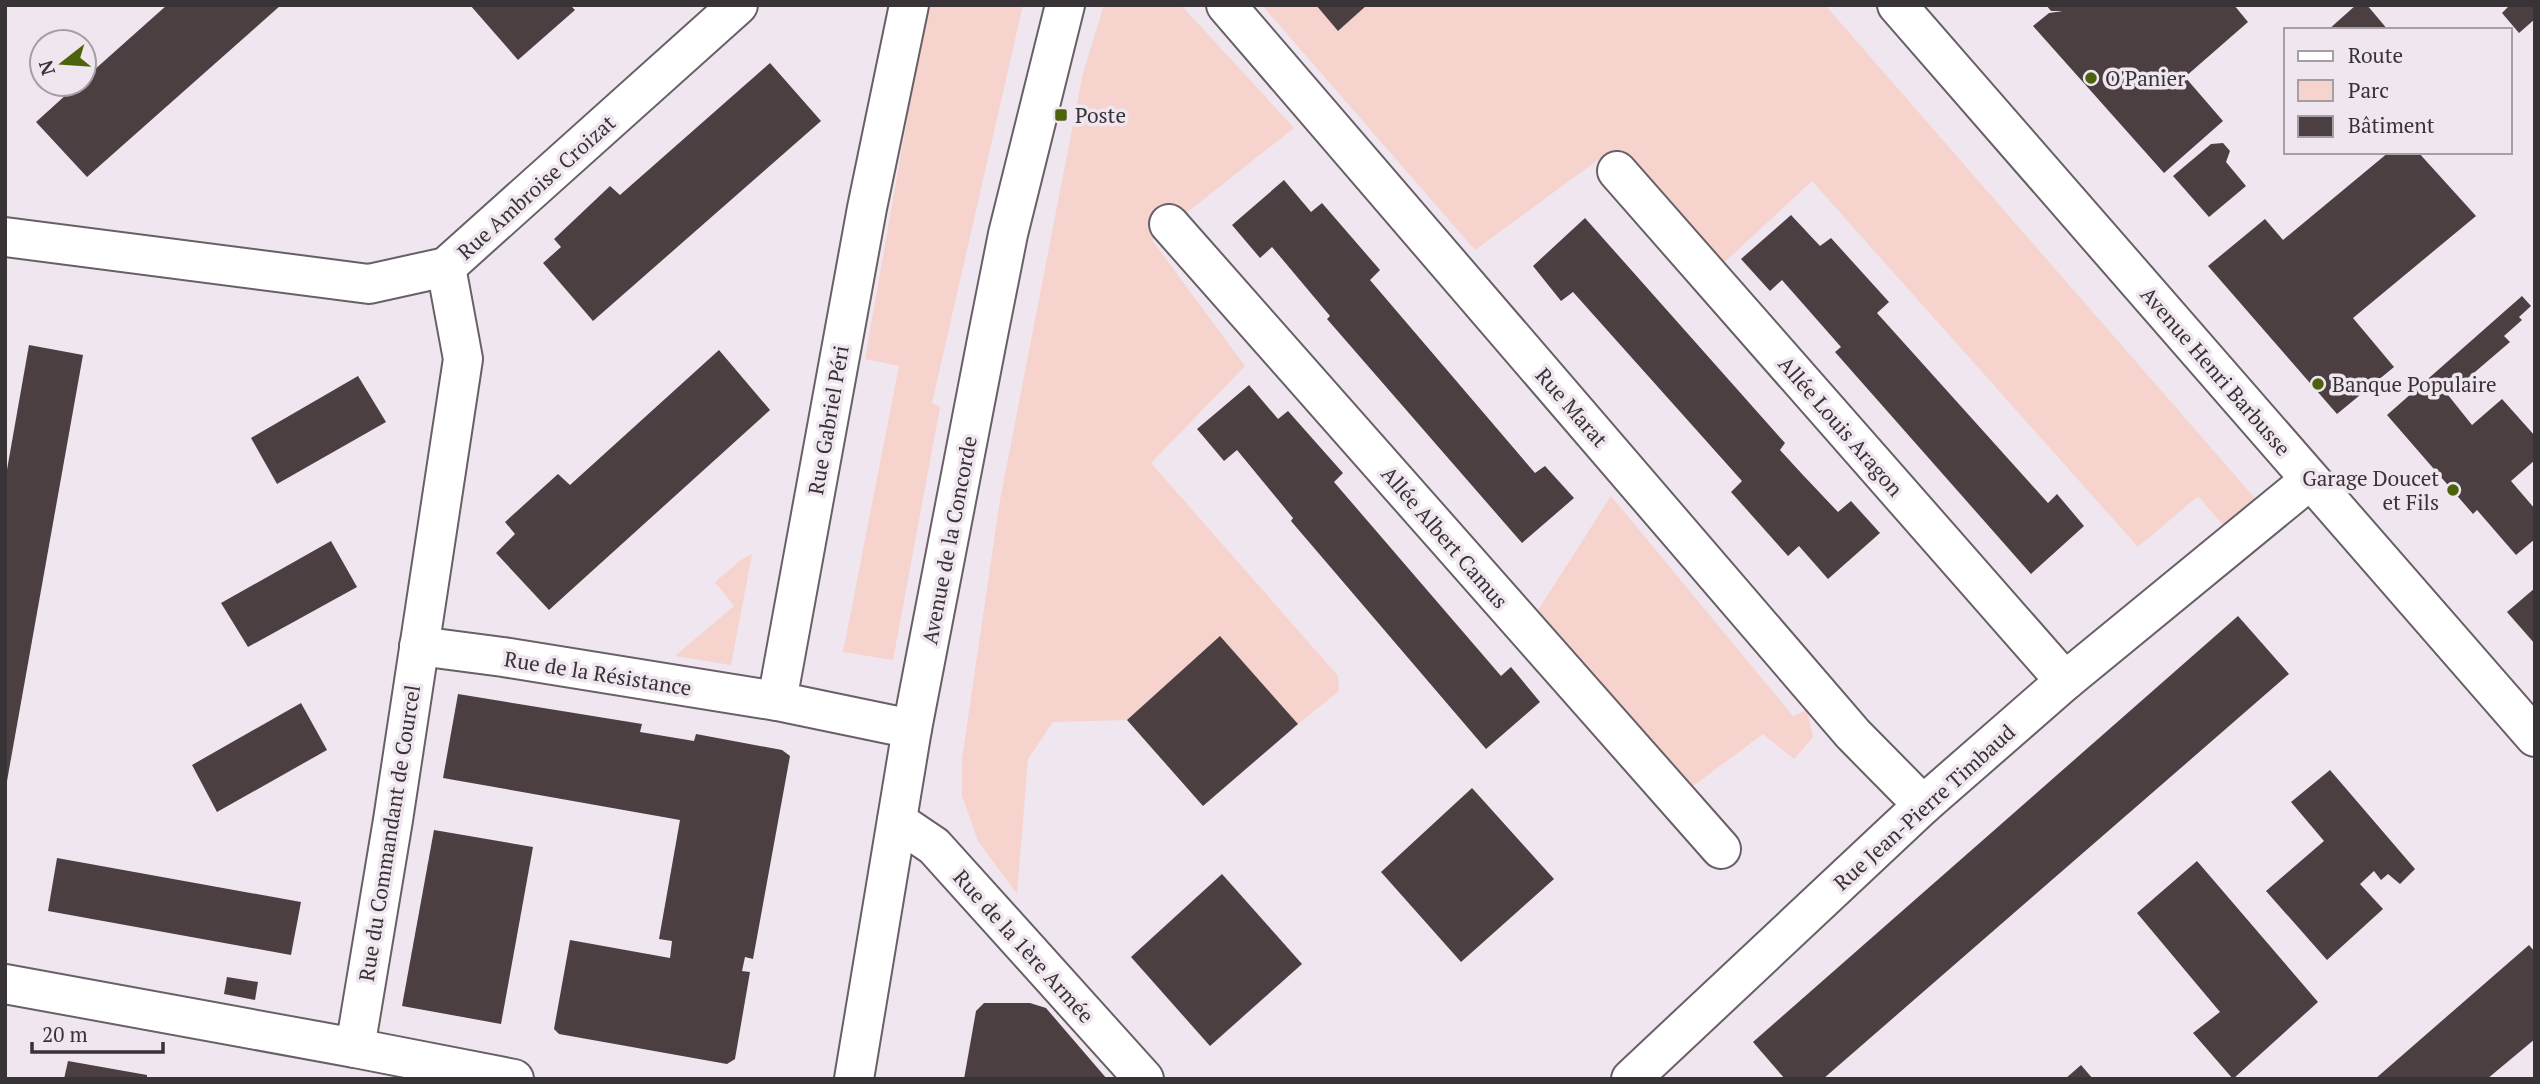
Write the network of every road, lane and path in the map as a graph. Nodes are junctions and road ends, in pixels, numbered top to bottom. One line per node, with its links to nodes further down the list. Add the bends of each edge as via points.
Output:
1 (738, 5): 9 (street, Rue Ambroise Croizat)
2 (909, 5): 13 (street, Rue Gabriel Péri)
3 (1065, 5): 14 (street, Avenue de la Concorde, via 1008,234)
4 (1226, 5): 16 (street, Rue Marat, via 1853,734)
5 (1898, 5): 10 (street, Avenue Henri Barbusse)
6 (1617, 171): 12 (street, Allée Louis Aragon)
7 (1169, 225): 18 (street, Allée Albert Camus)
8 (5, 237): 9 (street, Rue Ambroise Croizat, via 369,284)
9 (446, 267): 11 (street, Rue du Commandant de Courcel, via 463,359)
10 (2310, 480): 12 (street, Rue Jean-Pierre Timbaud); 15 (street, Avenue Henri Barbusse)
11 (419, 646): 13 (street, Rue de la Résistance); 20 (street, Rue du Commandant de Courcel)
12 (2065, 681): 16 (street, Rue Jean-Pierre Timbaud)
13 (777, 701): 14 (street)
14 (912, 729): 17 (street, Avenue de la Concorde)
15 (2535, 737)
16 (1923, 805): 24 (street, Rue Jean-Pierre Timbaud)
17 (897, 821): 22 (street, Avenue de la Concorde); 23 (street, Rue de la 1ère Armée, via 934,846)
18 (1721, 849)
19 (5, 984): 20 (street)
20 (355, 1048): 21 (street)
21 (514, 1079)
22 (854, 1079)
23 (1144, 1079)
24 (1631, 1079)

